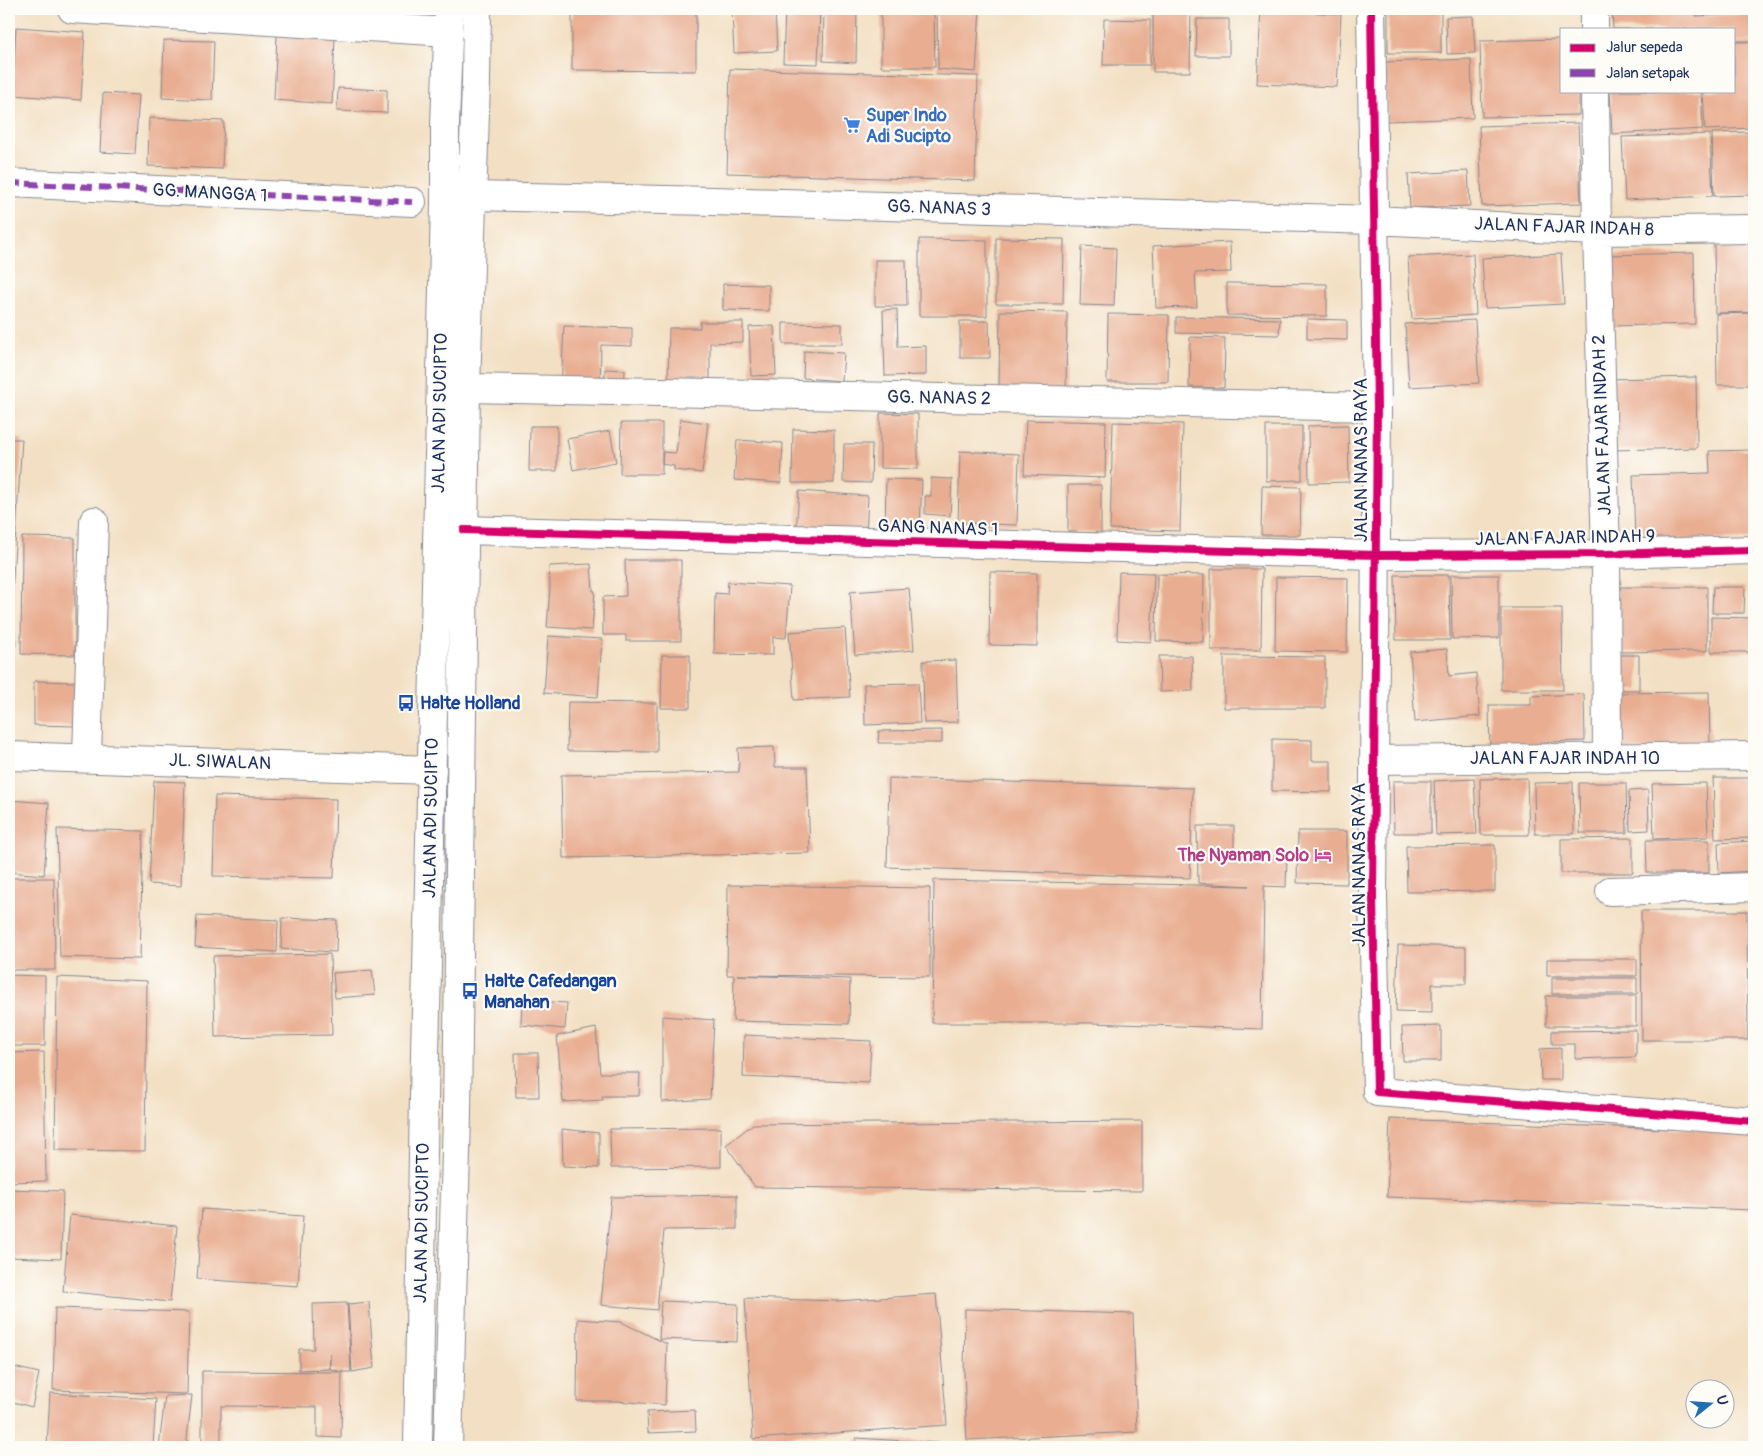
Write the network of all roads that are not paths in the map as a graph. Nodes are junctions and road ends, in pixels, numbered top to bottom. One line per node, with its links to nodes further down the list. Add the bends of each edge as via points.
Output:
1 (72, 9): 5 (main road)
2 (477, 9): 9 (main road, JALAN ADI SUCIPTO)
3 (1371, 9): 11 (main road, JALAN NANAS RAYA)
4 (1594, 9): 6 (main road)
5 (449, 20): 26 (main road, JALAN ADI SUCIPTO)
6 (1594, 28)
7 (1595, 92): 13 (main road, JALAN FAJAR INDAH 2)
8 (9, 183): 10 (main road, GG. MANGGA 1)
9 (472, 196): 11 (main road, GG. NANAS 3); 14 (main road, JALAN ADI SUCIPTO)
10 (412, 202)
11 (1373, 220): 13 (main road, JALAN FAJAR INDAH 8); 15 (main road, JALAN NANAS RAYA)
12 (1754, 229): 13 (main road, JALAN FAJAR INDAH 8)
13 (1597, 231): 19 (main road, JALAN FAJAR INDAH 2)
14 (466, 388): 15 (main road, GG. NANAS 2); 17 (main road, JALAN ADI SUCIPTO)
15 (1377, 408): 20 (main road, JALAN NANAS RAYA)
16 (94, 521): 23 (main road)
17 (464, 530): 20 (main road, GANG NANAS 1); 31 (main road, JALAN ADI SUCIPTO, via 457,1095)
18 (1754, 550): 19 (main road, JALAN FAJAR INDAH 9)
19 (1606, 554): 20 (main road, JALAN FAJAR INDAH 9); 24 (main road, JALAN FAJAR INDAH 2)
20 (1377, 555): 25 (main road, JALAN NANAS RAYA)
21 (9, 756): 23 (main road, JL. SIWALAN)
22 (1754, 756): 24 (main road, JALAN FAJAR INDAH 10)
23 (87, 758): 26 (main road, JL. SIWALAN)
24 (1607, 758): 25 (main road, JALAN FAJAR INDAH 10)
25 (1375, 760): 29 (main road, JALAN NANAS RAYA, via 1373,898 1377,1092)
26 (432, 770): 30 (main road, JALAN ADI SUCIPTO)
27 (1754, 887): 28 (main road)
28 (1610, 891)
29 (1754, 1122)
30 (418, 1447)
31 (448, 1447)

